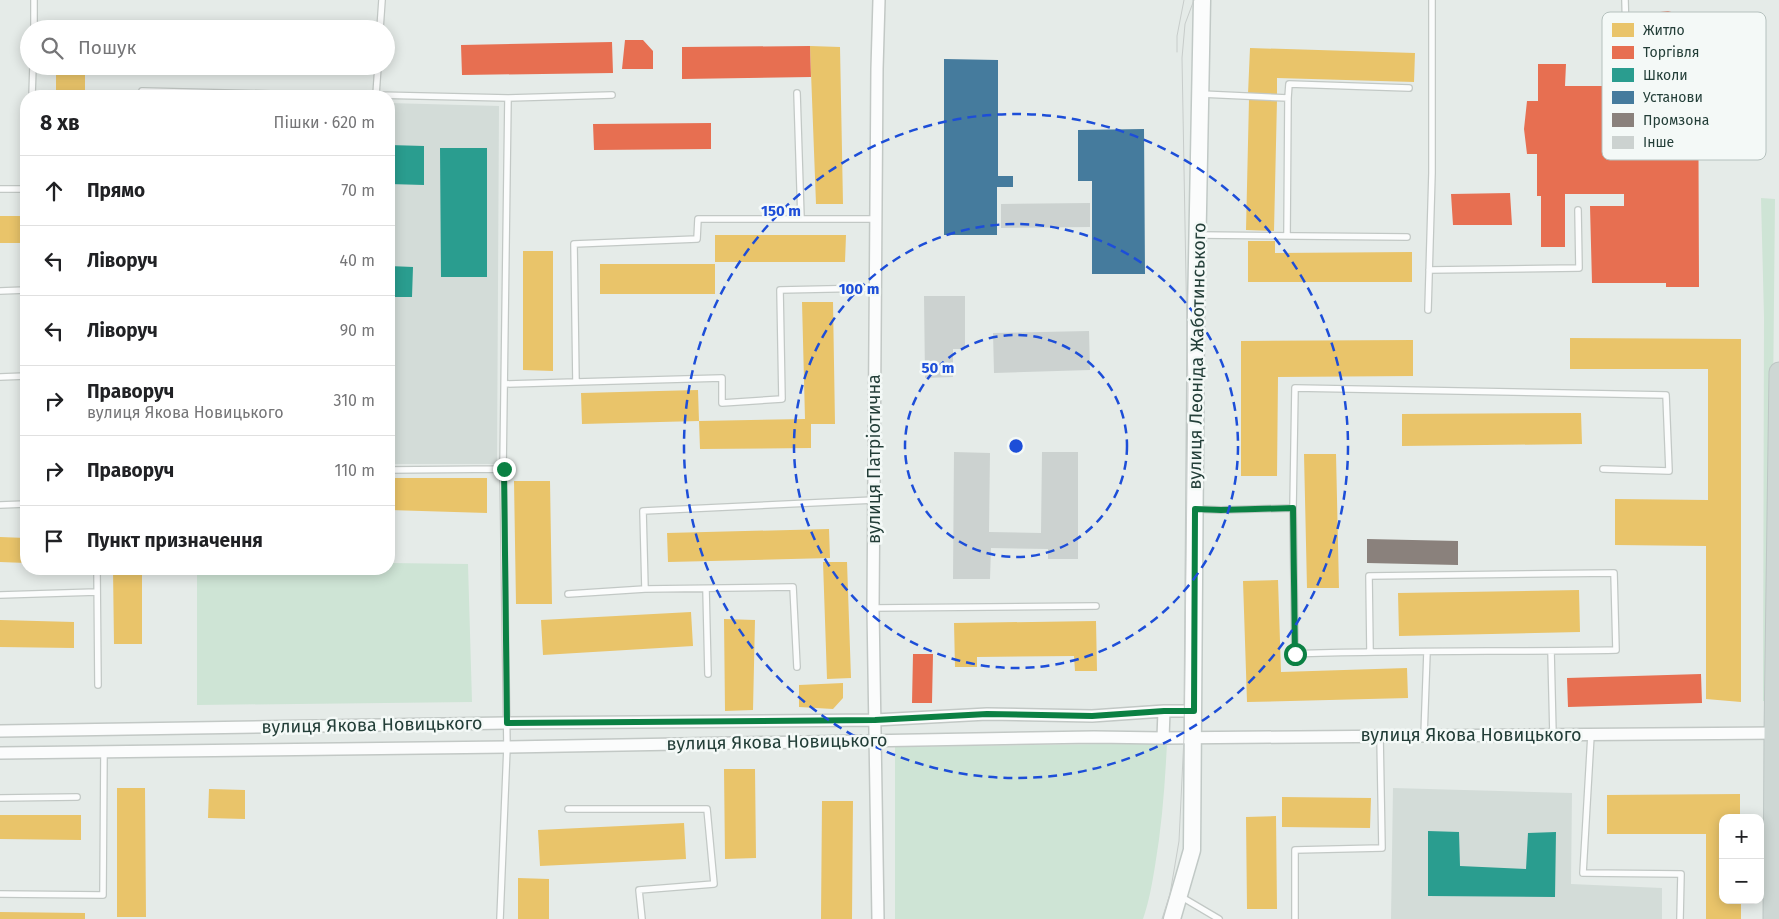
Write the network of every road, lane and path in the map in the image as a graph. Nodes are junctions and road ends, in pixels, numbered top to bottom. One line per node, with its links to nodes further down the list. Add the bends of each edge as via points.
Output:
1 (34, 0): 6 (lane)
2 (382, 0): 7 (lane)
3 (879, 0): 23 (street, вулиця Патріотична)
4 (1202, 0): 14 (street, вулиця Леоніда Жаботинського)
5 (1432, 0): 27 (lane)
6 (34, 20)
7 (381, 20)
8 (33, 75): 11 (lane)
9 (377, 75): 12 (lane)
10 (1409, 88): 18 (lane, via 1289,84)
11 (32, 90)
12 (376, 90)
13 (797, 93): 22 (lane)
14 (1199, 94): 18 (lane); 24 (street, вулиця Леоніда Жаботинського)
15 (395, 95): 17 (lane)
16 (612, 95): 17 (lane)
17 (508, 98): 36 (lane)
18 (1288, 98): 25 (lane)
19 (0, 189): 20 (lane)
20 (20, 189)
21 (1578, 210): 27 (lane, via 1579,268)
22 (801, 219): 23 (lane); 35 (lane, via 698,219 697,240 574,244)
23 (876, 219): 28 (street, вулиця Патріотична)
24 (1198, 235): 25 (lane); 44 (street, вулиця Леоніда Жаботинського)
25 (1287, 236): 26 (lane)
26 (1407, 237)
27 (1429, 270): 31 (lane)
28 (875, 288): 35 (lane, via 780,290 782,399 722,403 722,378); 40 (street, вулиця Патріотична)
29 (0, 290): 30 (lane)
30 (20, 290)
31 (1428, 310)
32 (1779, 372): 64 (main road)
33 (20, 376): 34 (lane)
34 (0, 377)
35 (576, 382): 36 (lane)
36 (504, 384): 37 (lane)
37 (504, 469): 38 (lane); 62 (lane)
38 (395, 470)
39 (1603, 470): 43 (lane, via 1669,471 1666,395 1295,388)
40 (874, 500): 46 (lane, via 642,511); 52 (street, вулиця Патріотична)
41 (0, 504): 42 (lane)
42 (20, 504)
43 (1293, 508): 44 (lane); 53 (lane, via 1295,654)
44 (1195, 509): 60 (street, вулиця Леоніда Жаботинського)
45 (97, 575): 48 (lane)
46 (645, 589): 47 (lane); 49 (lane)
47 (706, 589): 56 (lane, via 793,588); 57 (lane)
48 (97, 592): 50 (lane); 58 (lane)
49 (568, 594)
50 (0, 595)
51 (1096, 606): 52 (lane)
52 (873, 608): 61 (street, вулиця Патріотична)
53 (1370, 651): 54 (lane, via 1369,576 1614,573 1616,650); 55 (lane)
54 (1551, 651): 55 (lane); 66 (lane)
55 (1427, 652): 68 (lane)
56 (797, 667)
57 (708, 674)
58 (98, 686)
59 (1164, 711): 60 (street, вулиця Якова Новицького); 61 (street, вулиця Якова Новицького, via 1092,716 987,714); 69 (street)
60 (1194, 711): 70 (street, вулиця Леоніда Жаботинського)
61 (875, 720): 62 (street, вулиця Якова Новицького); 71 (street, вулиця Патріотична)
62 (507, 723): 63 (street, вулиця Якова Новицького); 72 (lane)
63 (0, 731)
64 (1776, 733): 65 (street, вулиця Якова Новицького); 87 (main road)
65 (1591, 734): 66 (street, вулиця Якова Новицького); 86 (lane, via 1584,873 1681,874)
66 (1553, 735): 68 (street, вулиця Якова Новицького)
67 (1380, 736): 68 (street, вулиця Якова Новицького); 70 (street, вулиця Якова Новицького); 85 (lane, via 1382,848 1295,850)
68 (1424, 736)
69 (1163, 738): 70 (street, вулиця Якова Новицького); 71 (street, вулиця Якова Новицького)
70 (1194, 738): 79 (street, вулиця Леоніда Жаботинського, via 1192,850)
71 (875, 740): 72 (street, вулиця Якова Новицького); 82 (street, вулиця Патріотична)
72 (507, 747): 73 (street, вулиця Якова Новицького); 80 (lane)
73 (104, 751): 74 (street, вулиця Якова Новицького); 78 (lane, via 103,895)
74 (0, 753)
75 (77, 797): 76 (lane)
76 (0, 798)
77 (568, 809): 81 (lane, via 707,809 714,884 639,890)
78 (0, 894)
79 (1178, 895): 83 (street, вулиця Леоніда Жаботинського); 84 (lane)
80 (500, 919)
81 (642, 919)
82 (878, 919)
83 (1172, 919)
84 (1219, 919)
85 (1295, 919)
86 (1680, 919)
87 (1773, 919)

